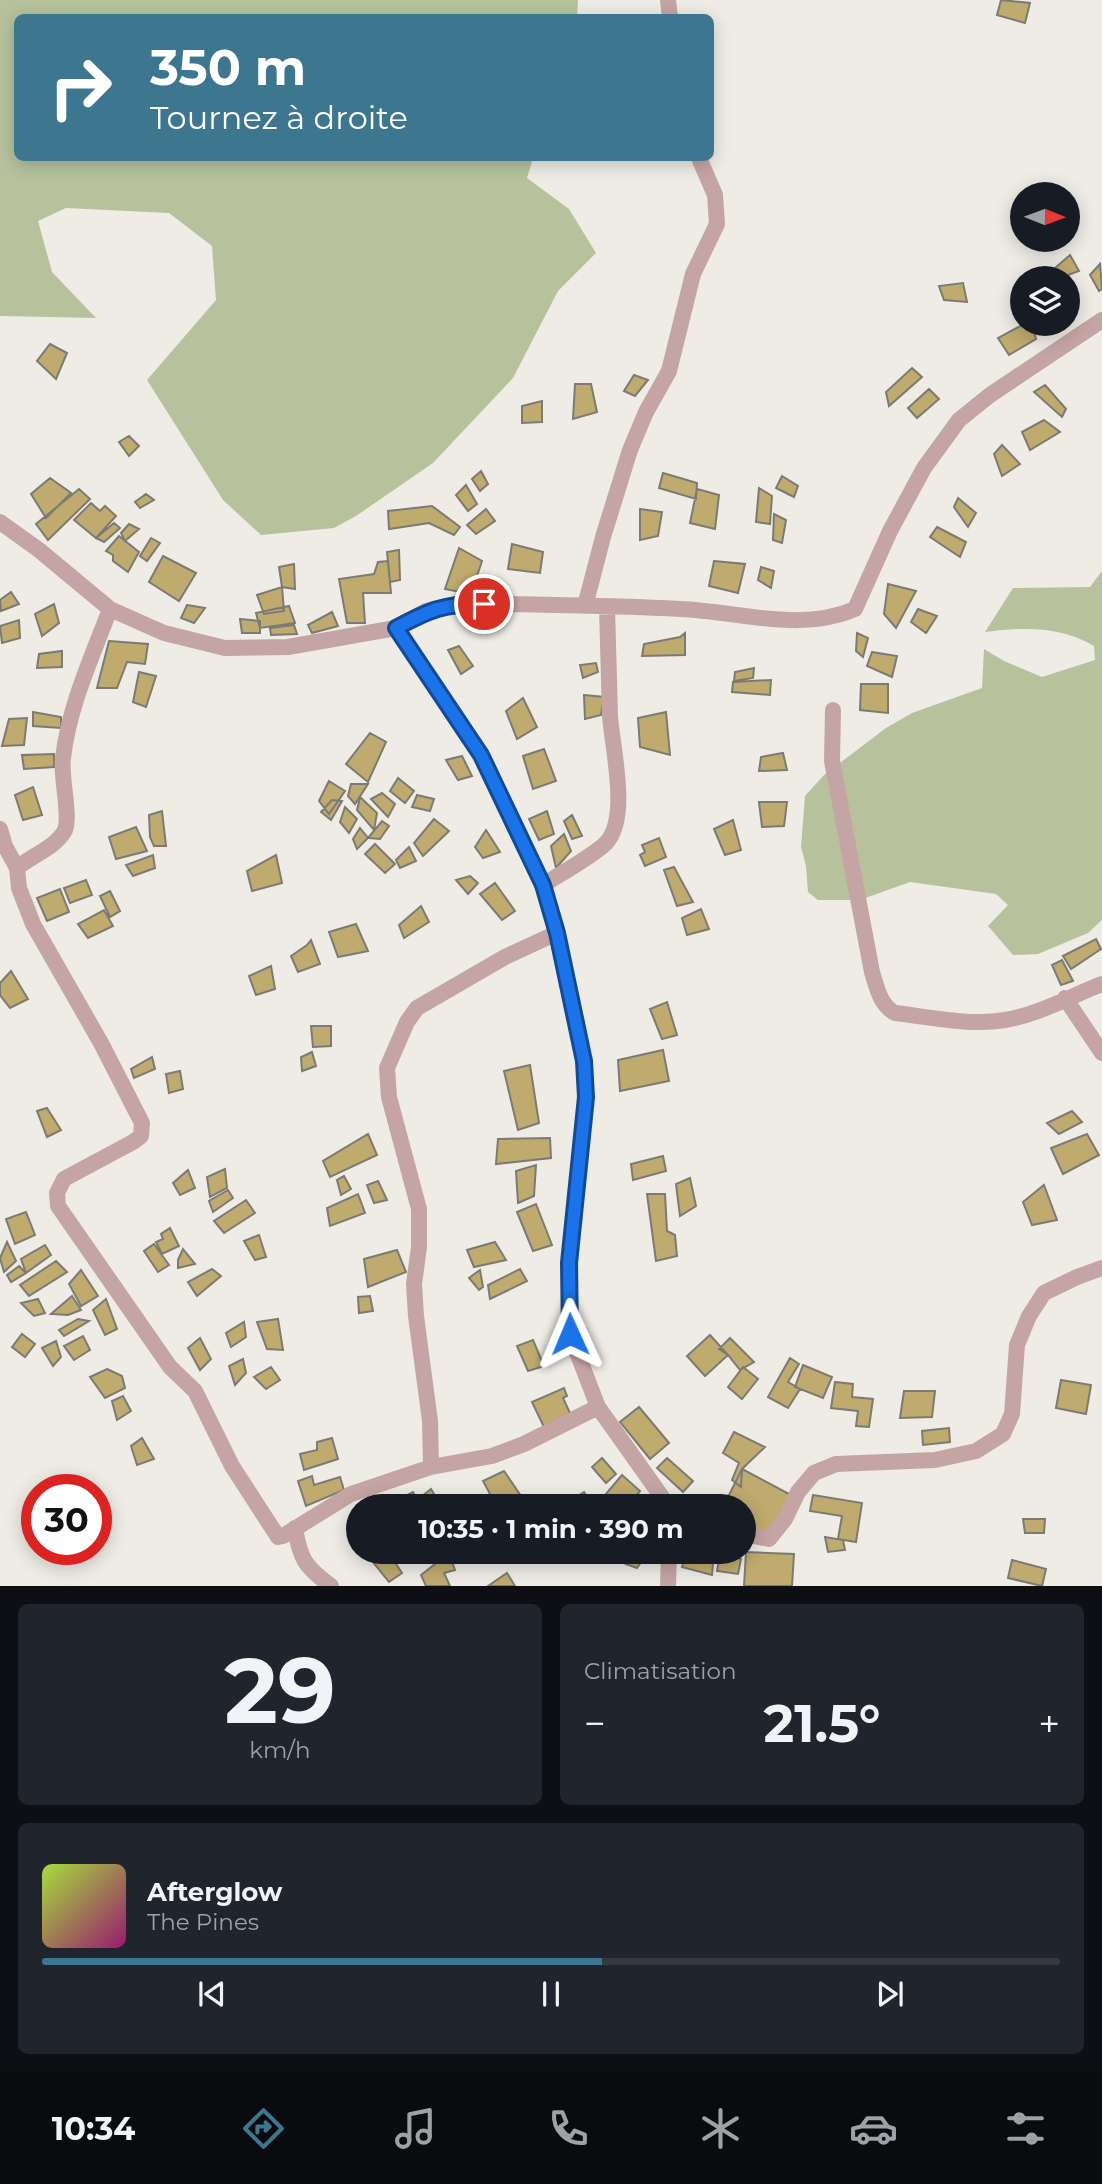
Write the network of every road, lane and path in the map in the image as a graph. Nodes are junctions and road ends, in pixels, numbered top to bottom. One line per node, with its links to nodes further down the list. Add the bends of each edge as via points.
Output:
1 (700, 161): 4 (street, via 715,195 717,224 693,274 669,371 630,450)
2 (1102, 320): 5 (street, via 959,420 924,468 855,609 836,617 797,621 682,608)
3 (0, 522): 6 (street)
4 (585, 606): 5 (street); 7 (street, via 459,603 426,611)
5 (607, 607): 11 (street, via 617,764 613,831 606,842)
6 (110, 609): 7 (street, via 164,632 225,648 288,647); 10 (street, via 77,697 62,759 65,831)
7 (396, 628): 11 (street, via 481,755)
8 (833, 710): 14 (street, via 832,761 881,1000 895,1013 1003,1021)
9 (0, 829): 10 (street)
10 (17, 868): 20 (street, via 19,888 33,924 142,1124 141,1136 133,1143 64,1180 57,1193 58,1206 170,1367 195,1391 232,1466 278,1537)
11 (543, 885): 12 (street)
12 (557, 933): 17 (street, via 584,1061 586,1097 569,1263 570,1334); 18 (street, via 417,1008 387,1068 389,1097 419,1209 414,1284)
13 (1102, 984): 14 (street)
14 (1065, 998): 15 (street)
15 (1102, 1053)
16 (1102, 1268): 21 (street, via 1044,1293 1029,1316 1017,1345 1012,1414 1003,1434 976,1451 935,1460 836,1464 814,1473 769,1539)
17 (598, 1407): 18 (street, via 492,1456); 19 (street)
18 (431, 1466): 20 (street, via 351,1494)
19 (660, 1494)
20 (295, 1528): 23 (street, via 299,1554 311,1572)
21 (756, 1536)
22 (668, 1564): 24 (street)
23 (331, 1586)
24 (668, 1586)

